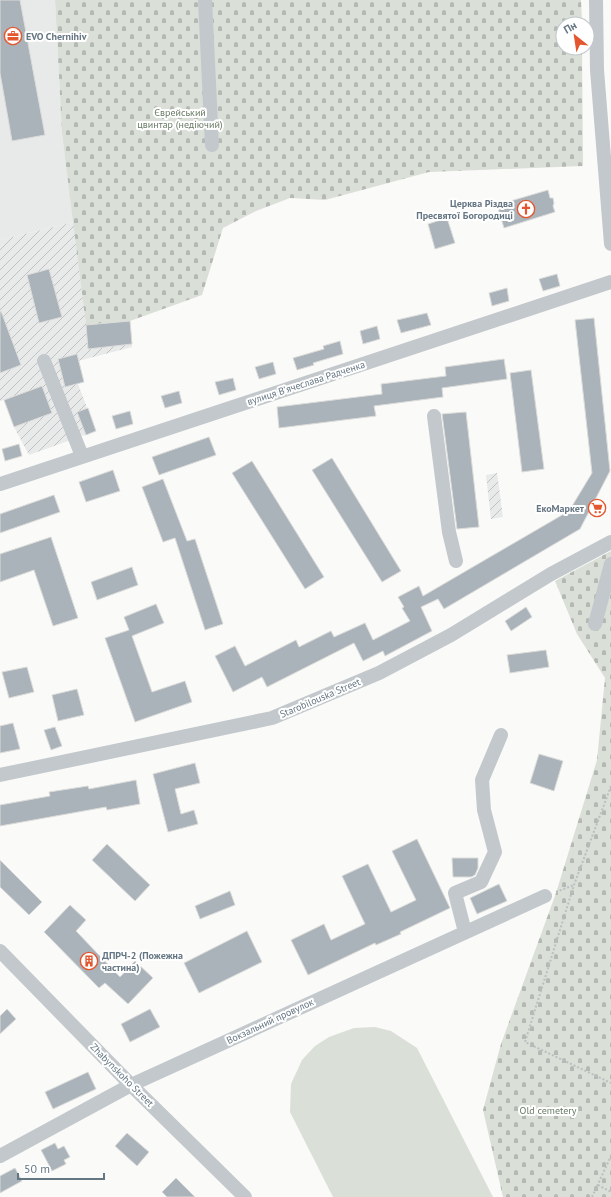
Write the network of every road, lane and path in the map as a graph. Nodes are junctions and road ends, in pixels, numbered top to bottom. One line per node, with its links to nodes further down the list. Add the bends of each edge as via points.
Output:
1 (204, 0): 3 (street)
2 (596, 0): 4 (street, via 597,70)
3 (212, 145)
4 (611, 244)
5 (611, 282): 8 (street, вулиця Вʼячеслава Радченка)
6 (44, 361): 8 (street)
7 (434, 416): 11 (street, via 449,532)
8 (82, 456): 9 (street, вулиця Вʼячеслава Радченка)
9 (0, 484)
10 (611, 542): 15 (street, Starobilouska Street, via 551,574 451,635 385,670 272,718)
11 (456, 561)
12 (611, 564): 13 (street)
13 (595, 624)
14 (501, 735): 19 (street, via 482,780 484,810 495,852 481,882 455,893)
15 (0, 775)
16 (611, 786): 17 (path)
17 (574, 885): 18 (path); 21 (path, via 525,1042)
18 (545, 896): 19 (street, Вокзальний провулок)
19 (466, 932): 22 (street, Вокзальний провулок)
20 (0, 951): 22 (street, Zhabynskoho Street)
21 (611, 1083)
22 (131, 1085): 23 (street, Вокзальний провулок); 27 (street, Zhabynskoho Street)
23 (0, 1156)
24 (611, 1156): 25 (path)
25 (598, 1185): 26 (path); 28 (path)
26 (611, 1192)
27 (245, 1197)
28 (592, 1197)

